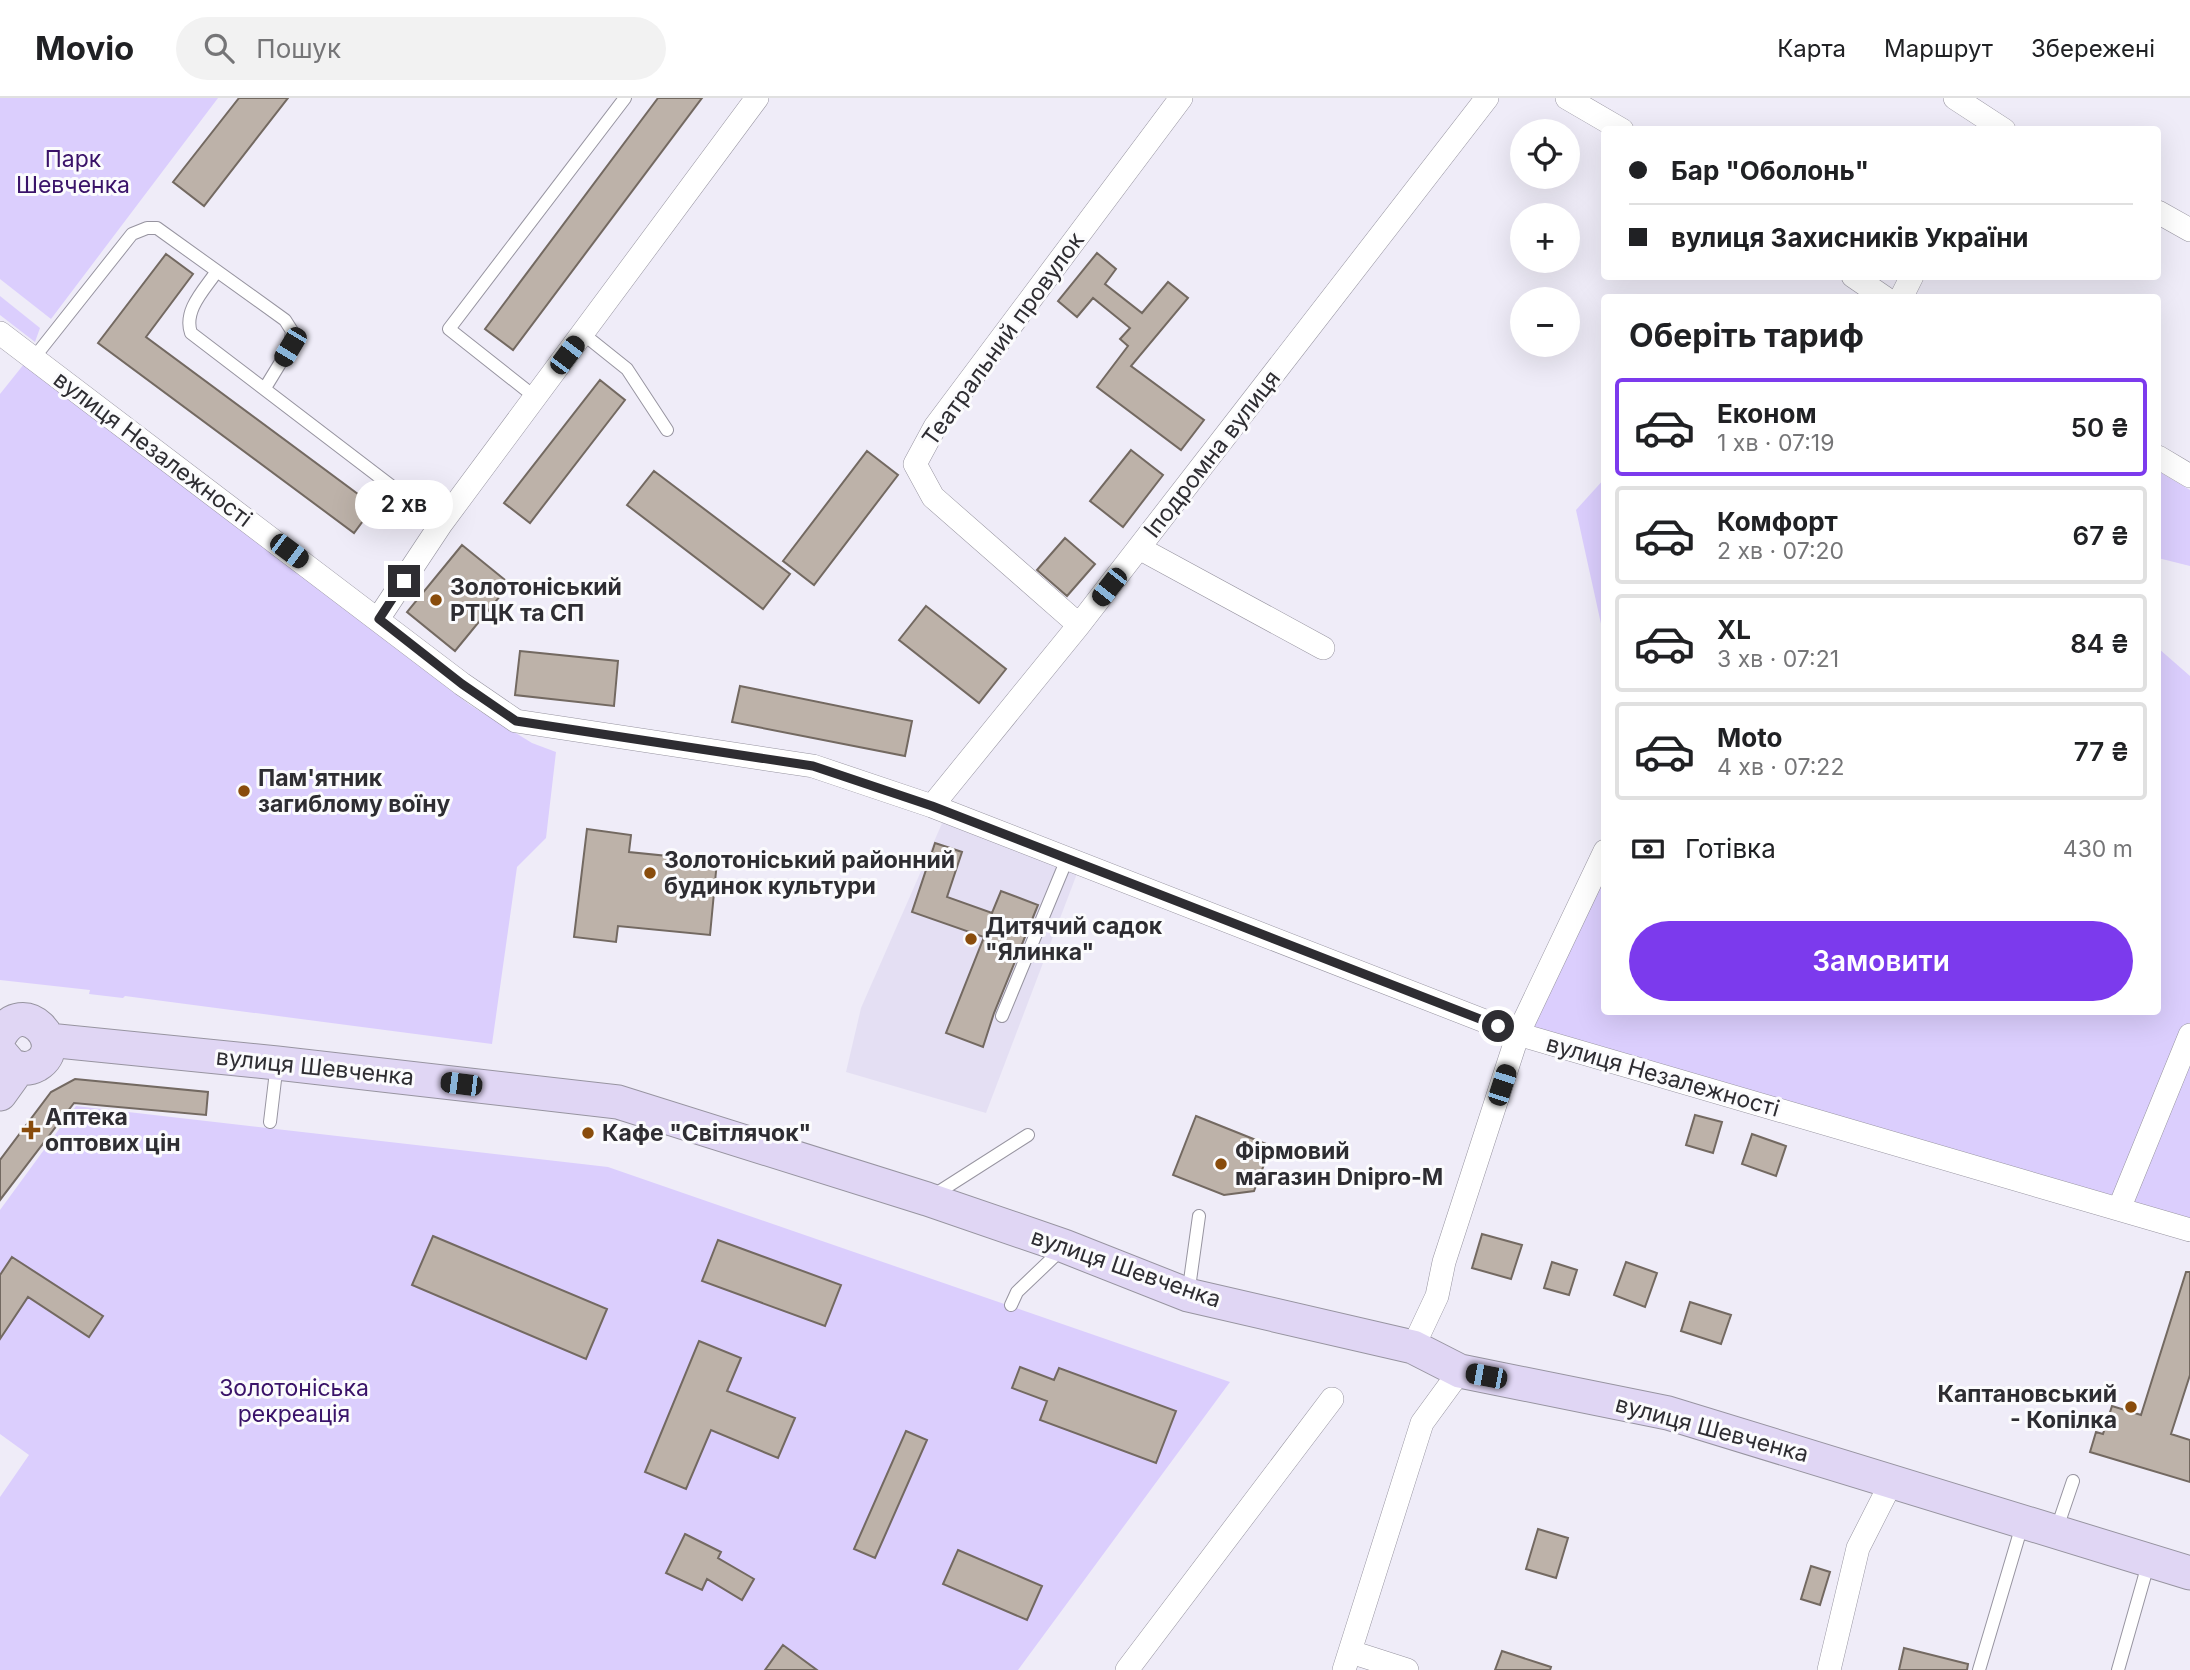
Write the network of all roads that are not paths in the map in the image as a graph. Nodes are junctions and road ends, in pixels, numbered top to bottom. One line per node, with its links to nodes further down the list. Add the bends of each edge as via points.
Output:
1 (625, 98): 18 (lane, via 449,329)
2 (757, 98): 15 (street)
3 (1181, 98): 25 (street, Театральний провулок, via 935,427 915,464 933,497)
4 (1487, 98): 23 (street, Іподромна вулиця)
5 (1567, 98): 8 (street)
6 (1955, 98): 7 (street)
7 (1989, 119)
8 (1615, 126)
9 (2161, 214): 10 (street)
10 (2190, 230)
11 (217, 271): 16 (lane, via 157,228 132,234); 17 (lane, via 285,320 292,331 290,347); 17 (lane, via 189,313 191,333)
12 (1859, 280): 13 (street)
13 (1879, 294)
14 (0, 333): 16 (street, вулиця Незалежності)
15 (582, 334): 18 (street); 19 (lane, via 627,369)
16 (33, 359): 24 (street, вулиця Незалежності)
17 (265, 388): 22 (lane)
18 (535, 397): 22 (street)
19 (667, 430)
20 (2161, 459): 21 (street)
21 (2190, 475)
22 (441, 524): 24 (street)
23 (1139, 548): 25 (street, Іподромна вулиця); 26 (street)
24 (379, 619): 27 (street, вулиця Незалежності, via 516,721 813,766)
25 (1079, 625): 27 (street, Іподромна вулиця)
26 (1323, 648)
27 (932, 806): 28 (street, вулиця Незалежності)
28 (1067, 859): 30 (lane); 32 (street, вулиця Незалежності)
29 (1601, 859): 32 (street)
30 (1002, 1016)
31 (6, 1025): 34 (main road, via 34,1022)
32 (1518, 1034): 40 (street, вулиця Незалежності); 46 (street, via 1444,1262 1437,1297)
33 (2190, 1035): 40 (street)
34 (48, 1040): 35 (main road, вулиця Шевченка); 36 (main road, via 41,1062)
35 (278, 1063): 37 (lane); 39 (main road, вулиця Шевченка, via 618,1102)
36 (6, 1071)
37 (270, 1122)
38 (1028, 1135): 39 (lane)
39 (928, 1199): 43 (main road, вулиця Шевченка)
40 (2119, 1209): 42 (street, вулиця Незалежності)
41 (1199, 1216): 44 (lane)
42 (2190, 1230)
43 (1064, 1246): 44 (main road, вулиця Шевченка); 45 (lane, via 1017,1292)
44 (1188, 1295): 46 (main road, вулиця Шевченка)
45 (1011, 1305)
46 (1413, 1347): 47 (main road, вулиця Шевченка)
47 (1460, 1371): 49 (main road, вулиця Шевченка, via 1668,1413); 55 (street, via 1422,1423)
48 (1332, 1399): 56 (street)
49 (1892, 1481): 51 (main road, вулиця Шевченка); 58 (street, via 1858,1548)
50 (2073, 1481): 52 (lane)
51 (2023, 1522): 52 (main road, вулиця Шевченка); 59 (lane)
52 (2056, 1532): 53 (main road, вулиця Шевченка)
53 (2150, 1560): 54 (main road, вулиця Шевченка); 60 (lane)
54 (2190, 1573)
55 (1347, 1661): 57 (street)
56 (1127, 1670)
57 (1407, 1670)
58 (1829, 1670)
59 (1979, 1670)
60 (2118, 1670)

